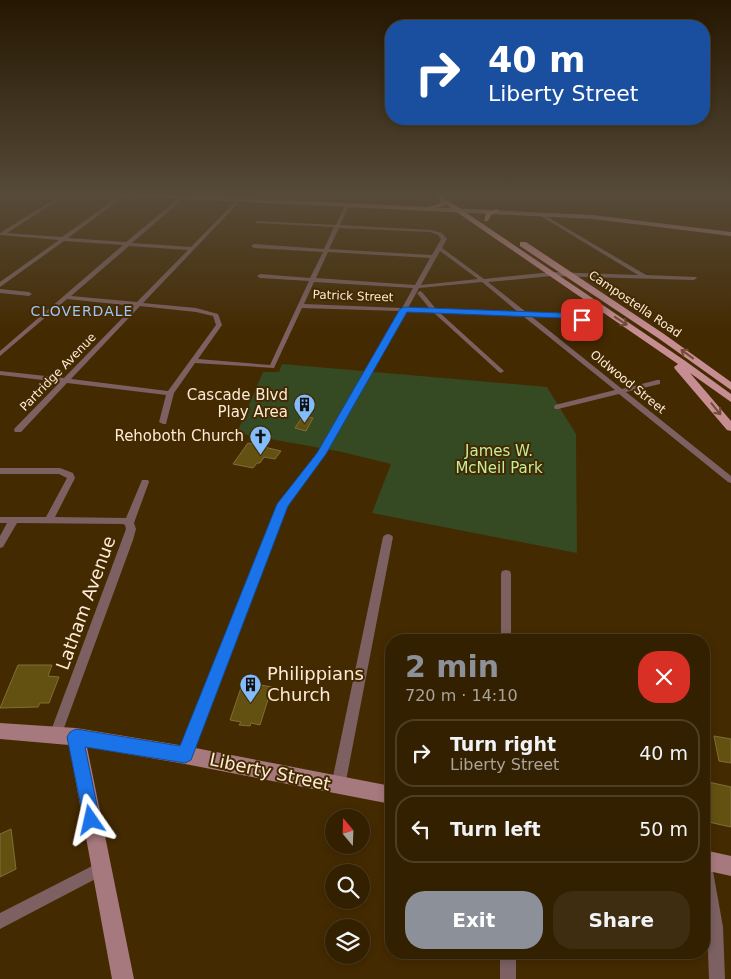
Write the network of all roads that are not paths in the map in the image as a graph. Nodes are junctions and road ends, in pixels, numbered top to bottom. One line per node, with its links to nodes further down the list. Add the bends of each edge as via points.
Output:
1 (61, 241): 23 (street)
2 (85, 241): 10 (street)
3 (132, 241): 10 (street)
4 (199, 241): 13 (street, Partridge Avenue)
5 (331, 241): 14 (street)
6 (443, 241): 12 (street)
7 (503, 241): 16 (main road, Campostella Road)
8 (517, 241): 17 (main road, Campostella Road)
9 (585, 241): 19 (street)
10 (128, 244): 13 (street); 27 (street)
11 (254, 246): 14 (street)
12 (439, 248): 15 (street); 22 (street, Oldwood Street)
13 (191, 249): 28 (street, Partridge Avenue)
14 (326, 251): 15 (street); 21 (street)
15 (434, 257): 24 (street)
16 (552, 274): 17 (street); 22 (street); 34 (main road, Campostella Road, one-way to 34)
17 (568, 274): 19 (street); 44 (main road, Campostella Road, one-way to 17, via 661,336)
18 (260, 276): 21 (street)
19 (644, 276): 20 (street)
20 (694, 278)
21 (313, 280): 24 (street); 29 (street)
22 (482, 281): 24 (street); 32 (street, Oldwood Street)
23 (0, 285)
24 (418, 290): 30 (street); 31 (street)
25 (0, 291): 26 (street)
26 (29, 294)
27 (65, 297): 28 (street); 35 (street)
28 (138, 304): 36 (street, via 205,311 216,316 219,325); 40 (street, Partridge Avenue)
29 (301, 306): 30 (street, Patrick Street); 37 (street)
30 (404, 309): 31 (street, Patrick Street); 63 (street, via 321,454 282,504)
31 (436, 311): 32 (street, Patrick Street); 38 (street)
32 (524, 314): 33 (street, Patrick Street); 42 (street, Oldwood Street)
33 (582, 320)
34 (659, 347): 44 (main road); 47 (main road, one-way to 47)
35 (0, 354)
36 (194, 362): 37 (street); 43 (street)
37 (272, 367)
38 (501, 371)
39 (0, 373): 40 (street)
40 (65, 381): 43 (street); 48 (street, Partridge Avenue)
41 (658, 382): 42 (street)
42 (620, 391): 45 (street); 50 (street, Oldwood Street)
43 (170, 392): 46 (street)
44 (729, 392)
45 (558, 407)
46 (163, 422)
47 (731, 428)
48 (18, 430)
49 (0, 471): 54 (street, via 60,471 70,475)
50 (731, 480)
51 (145, 482): 55 (street, Latham Avenue)
52 (0, 520): 53 (street)
53 (14, 520): 54 (street); 57 (street)
54 (49, 520): 55 (street)
55 (130, 523): 61 (street, Latham Avenue, via 128,540)
56 (388, 537): 64 (street)
57 (0, 544)
58 (506, 574): 59 (street)
59 (506, 634)
60 (0, 731): 61 (street, Liberty Street)
61 (55, 736): 62 (street, Liberty Street)
62 (76, 737): 63 (street, Liberty Street); 68 (street)
63 (185, 755): 64 (street, Liberty Street)
64 (338, 786): 65 (street, Liberty Street)
65 (385, 794)
66 (710, 861): 67 (street)
67 (731, 866)
68 (100, 869): 70 (street); 72 (street)
69 (710, 897): 74 (street)
70 (0, 921)
71 (508, 959): 73 (street)
72 (123, 979)
73 (508, 979)
74 (717, 979)

